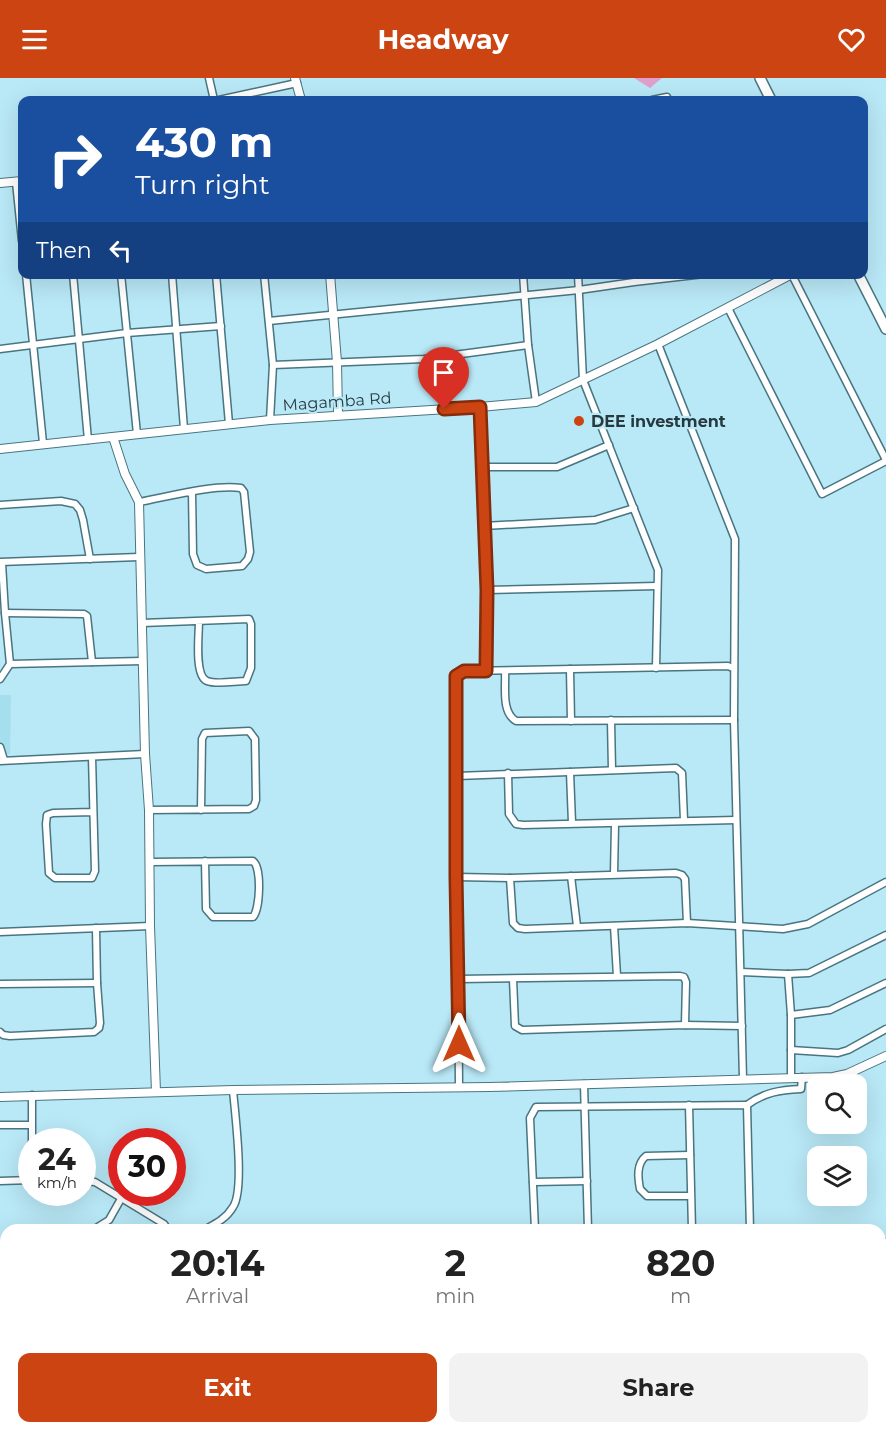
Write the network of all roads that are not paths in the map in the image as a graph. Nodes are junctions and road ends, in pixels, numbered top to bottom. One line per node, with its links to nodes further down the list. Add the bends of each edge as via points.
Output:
1 (208, 78): 4 (street)
2 (760, 78): 7 (main road)
3 (296, 80): 5 (street); 6 (street)
4 (213, 96)
5 (234, 96)
6 (300, 96)
7 (769, 96)
8 (18, 182): 9 (street)
9 (0, 183)
10 (27, 279): 33 (street)
11 (73, 279): 32 (street)
12 (122, 279): 31 (street)
13 (172, 279): 30 (street)
14 (216, 279): 28 (street)
15 (265, 279): 27 (street)
16 (330, 279): 26 (street)
17 (523, 279): 24 (street)
18 (578, 279): 23 (street)
19 (628, 279): 23 (street)
20 (784, 279): 25 (street, Magamba Rd)
21 (794, 279): 52 (street)
22 (861, 279): 29 (main road)
23 (579, 290): 24 (street); 39 (street)
24 (524, 296): 26 (street); 35 (street)
25 (728, 308): 34 (street, Magamba Rd); 52 (street, via 822,494)
26 (333, 313): 27 (street); 37 (street)
27 (269, 321): 38 (street)
28 (221, 326): 30 (street); 44 (street)
29 (886, 329)
30 (176, 331): 31 (street); 45 (street)
31 (127, 333): 32 (street); 46 (street)
32 (79, 340): 33 (street); 48 (street)
33 (34, 344): 36 (street); 49 (street)
34 (658, 344): 39 (street, Magamba Rd); 71 (street, via 735,538)
35 (528, 345): 37 (street, via 424,359); 40 (street)
36 (0, 349)
37 (337, 362): 38 (street); 42 (street)
38 (273, 365): 43 (street)
39 (583, 380): 40 (street, Magamba Rd); 50 (street)
40 (536, 402): 41 (street, Magamba Rd)
41 (480, 407): 42 (street, Magamba Rd); 53 (street)
42 (338, 414): 43 (street, Magamba Rd)
43 (270, 420): 44 (street, Magamba Rd)
44 (229, 424): 45 (street, Magamba Rd)
45 (184, 429): 46 (street, Magamba Rd)
46 (137, 434): 47 (street, Magamba Rd)
47 (113, 437): 48 (street, Magamba Rd); 55 (street)
48 (88, 440): 49 (street, Magamba Rd)
49 (43, 443): 51 (street, Magamba Rd)
50 (609, 445): 53 (street, via 557,466); 57 (street)
51 (0, 448)
52 (886, 460)
53 (482, 467): 58 (street)
54 (192, 492): 54 (street, via 232,486 244,492 250,552 242,566 206,569 197,565); 55 (street)
55 (139, 502): 59 (street)
56 (0, 505): 60 (street, via 61,501 75,504 83,520)
57 (634, 508): 58 (street, via 595,520); 62 (street, via 658,570)
58 (484, 526): 63 (street)
59 (139, 557): 60 (street); 66 (street)
60 (90, 559): 61 (street)
61 (1, 563): 64 (street)
62 (657, 586): 63 (street); 70 (street)
63 (487, 590): 73 (street)
64 (5, 613): 68 (street, via 84,614); 69 (street)
65 (199, 621): 65 (street, via 249,620 251,668 246,681 208,682 202,678); 66 (street)
66 (142, 623): 67 (street)
67 (142, 661): 68 (street); 80 (street)
68 (92, 662): 69 (street)
69 (10, 664): 75 (street)
70 (656, 668): 71 (street); 72 (street)
71 (733, 668): 77 (street)
72 (570, 669): 74 (street); 78 (street)
73 (486, 671): 74 (street); 86 (street, via 464,671 456,676)
74 (505, 671): 78 (street, via 511,718)
75 (0, 679)
76 (611, 720): 77 (street); 78 (street); 83 (street)
77 (734, 720): 91 (street)
78 (571, 721)
79 (0, 747): 82 (street)
80 (145, 754): 81 (street); 87 (street)
81 (92, 757): 82 (street); 89 (street)
82 (2, 760)
83 (612, 770): 84 (street); 90 (street, via 676,768 682,772)
84 (570, 772): 85 (street); 92 (street)
85 (508, 773): 86 (street); 92 (street, via 509,814 516,824)
86 (457, 776): 98 (street)
87 (149, 810): 88 (street); 95 (street)
88 (201, 810): 88 (street, via 254,806 255,739 249,731 205,733)
89 (93, 812): 89 (street, via 96,860 92,878 55,878 49,873 47,815)
90 (684, 820): 91 (street); 93 (street)
91 (736, 820): 102 (street)
92 (572, 823): 93 (street)
93 (615, 824): 96 (street)
94 (205, 861): 94 (street, via 257,864 258,910 253,917 209,915); 95 (street)
95 (150, 862): 103 (street)
96 (614, 874): 97 (street); 101 (street, via 682,875)
97 (571, 876): 99 (street); 104 (street)
98 (456, 877): 99 (street); 112 (street)
99 (510, 878): 104 (street, via 513,923 518,928)
100 (886, 882): 102 (street, via 808,924 783,929)
101 (687, 923): 102 (street); 105 (street)
102 (739, 925): 109 (street)
103 (150, 926): 106 (street); 130 (street)
104 (577, 926): 105 (street)
105 (614, 926): 111 (street)
106 (96, 928): 107 (street); 115 (street)
107 (0, 932)
108 (886, 935): 110 (street, via 819,970)
109 (741, 972): 110 (street); 119 (street)
110 (788, 974): 117 (street)
111 (617, 976): 113 (street); 118 (street, via 684,977)
112 (459, 979): 113 (street); 128 (street)
113 (513, 979): 118 (street, via 515,1026 522,1030)
114 (886, 982): 117 (street, via 830,1010)
115 (97, 983): 116 (street); 121 (street, via 100,1023 94,1032 10,1036)
116 (0, 984)
117 (791, 1015): 122 (street)
118 (685, 1025): 119 (street)
119 (742, 1026): 126 (street)
120 (886, 1029): 122 (street, via 838,1053)
121 (0, 1032)
122 (791, 1050): 124 (street)
123 (886, 1056): 125 (street, via 847,1074)
124 (790, 1077): 125 (street); 126 (street)
125 (802, 1077): 134 (street, via 801,1089 766,1093)
126 (743, 1079): 127 (street)
127 (584, 1084): 128 (street); 135 (street)
128 (459, 1087): 129 (street)
129 (233, 1090): 130 (street); 149 (street, via 239,1188 235,1206)
130 (156, 1092): 131 (street)
131 (32, 1095): 132 (street); 137 (street)
132 (0, 1096)
133 (689, 1105): 134 (street); 135 (street); 139 (street)
134 (747, 1105): 153 (street)
135 (584, 1106): 142 (street); 143 (street, via 540,1106 533,1110)
136 (0, 1125): 137 (street)
137 (31, 1125): 138 (street)
138 (31, 1128)
139 (690, 1155): 144 (street); 144 (street, via 646,1156 639,1168 640,1189 647,1196)
140 (18, 1180): 141 (street)
141 (0, 1181)
142 (587, 1181): 143 (street); 151 (street)
143 (533, 1182): 150 (street)
144 (690, 1196): 152 (street)
145 (117, 1206): 147 (street)
146 (136, 1206): 148 (street)
147 (103, 1224)
148 (164, 1224)
149 (215, 1224)
150 (535, 1224)
151 (588, 1224)
152 (692, 1224)
153 (750, 1224)

